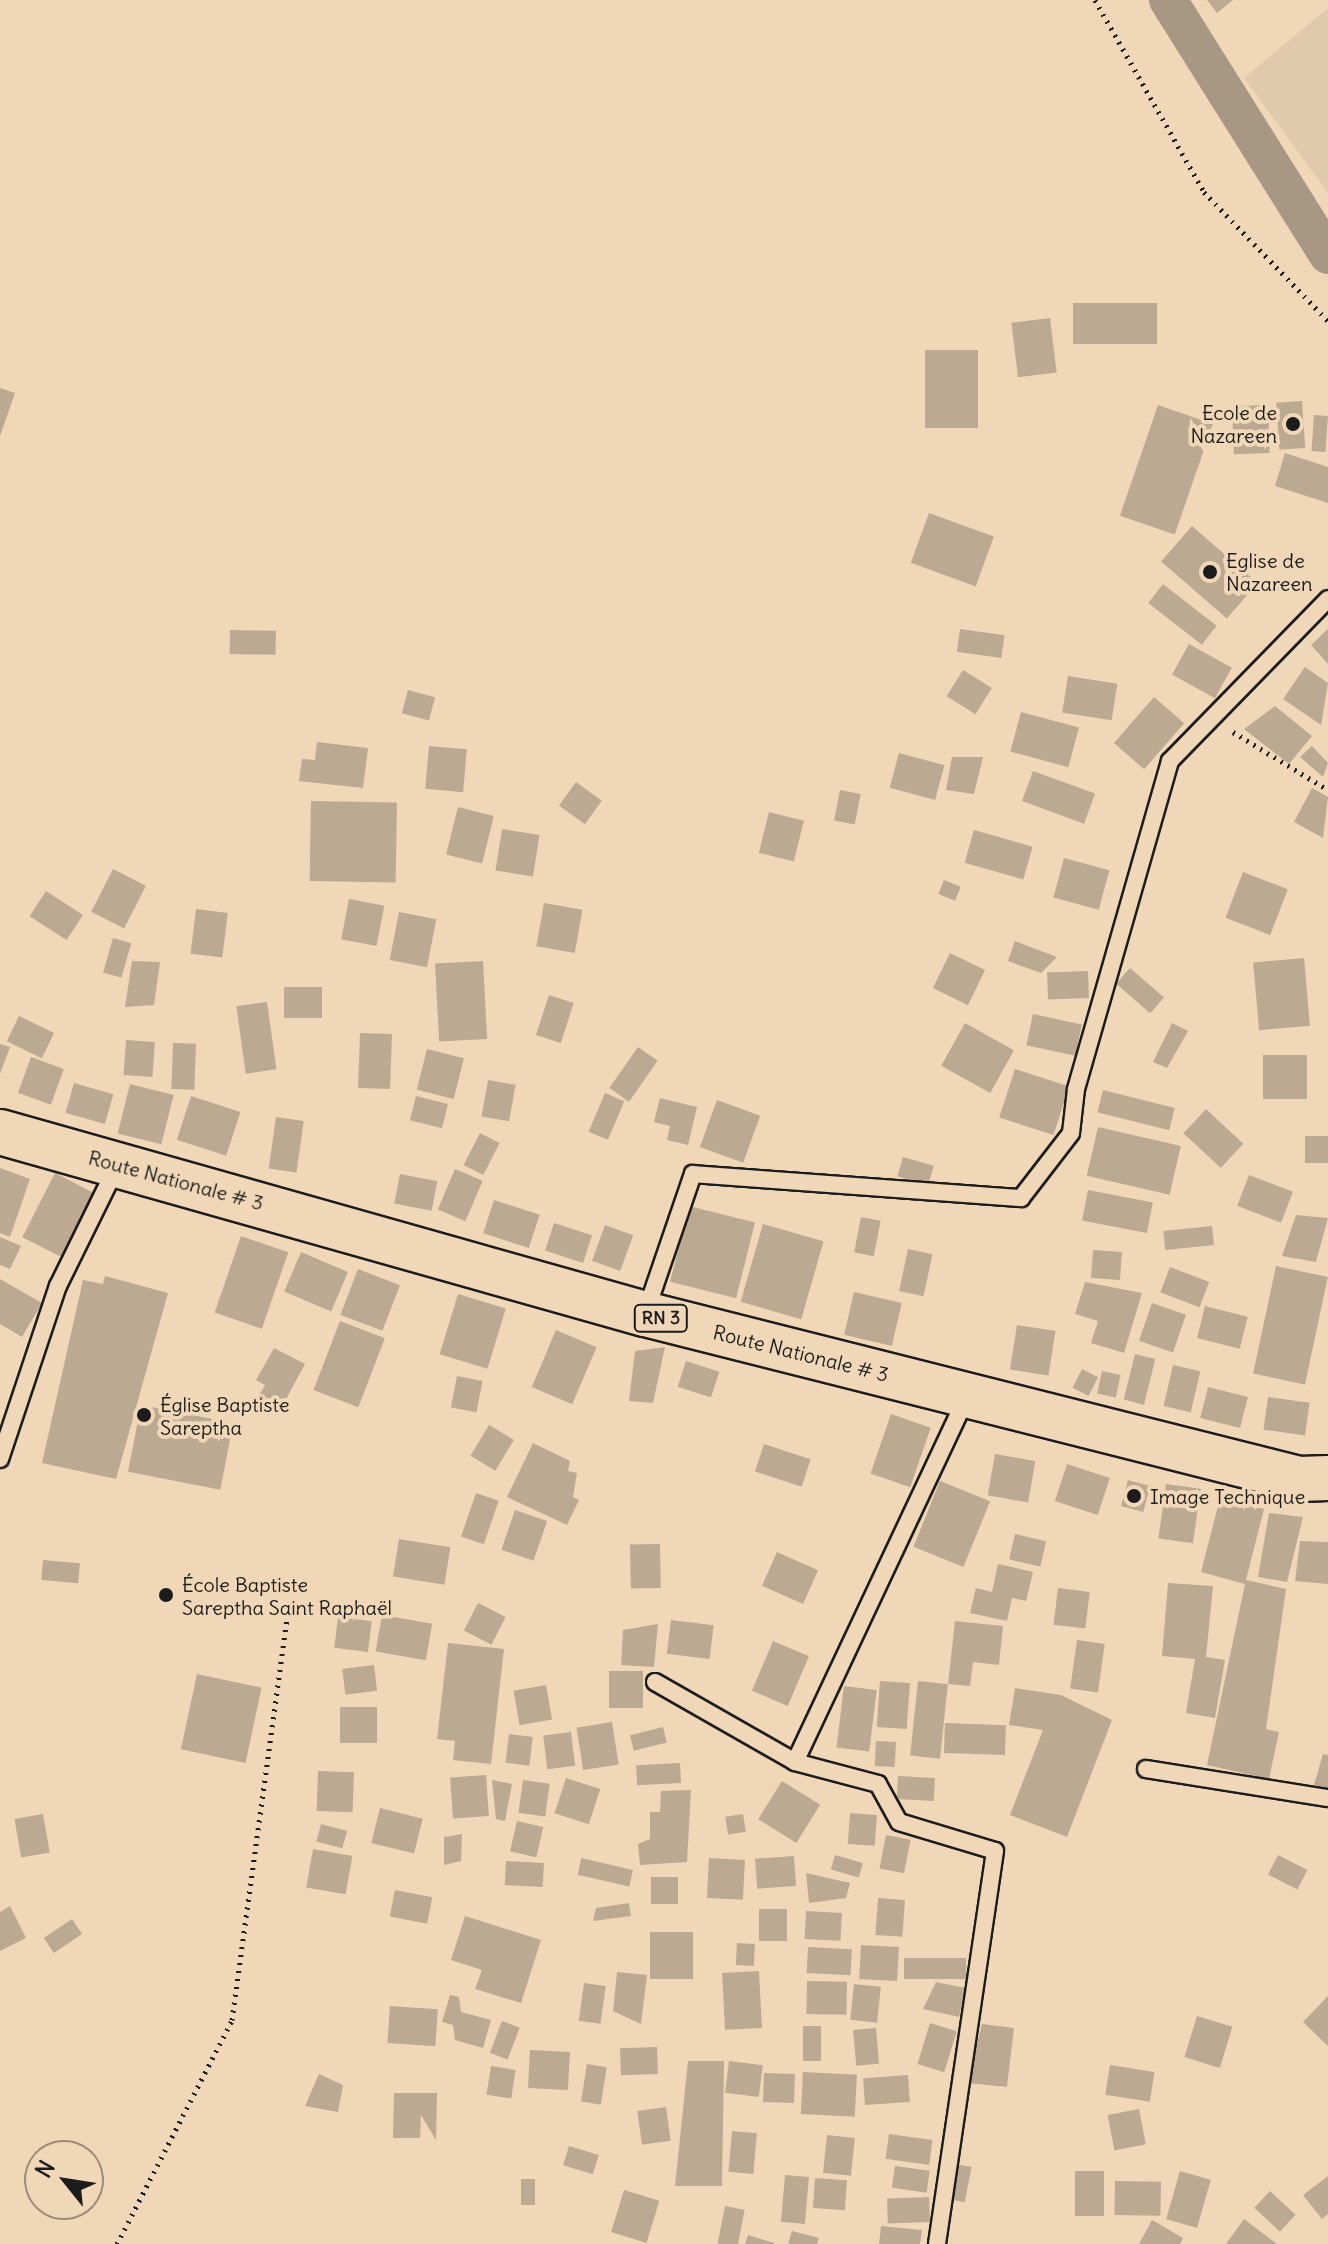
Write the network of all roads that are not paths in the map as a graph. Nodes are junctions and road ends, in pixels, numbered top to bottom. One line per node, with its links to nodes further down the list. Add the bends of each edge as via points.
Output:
1 (1328, 599): 4 (lane, via 1170,761 1076,1089 1071,1133 1021,1198 693,1174)
2 (0, 1132): 3 (main road, Route Nationale # 3 / RN 3)
3 (118, 1164): 4 (main road, Route Nationale # 3 / RN 3); 6 (lane, via 58,1286)
4 (645, 1314): 5 (main road, Route Nationale # 3 / RN 3)
5 (967, 1395): 7 (main road, Route Nationale # 3 / RN 3, via 1299,1479); 9 (lane)
6 (0, 1459)
7 (1328, 1478)
8 (655, 1682): 9 (lane)
9 (795, 1762): 12 (lane, via 878,1784 899,1822 995,1851)
10 (1146, 1769): 11 (lane)
11 (1328, 1798)
12 (937, 2244)

